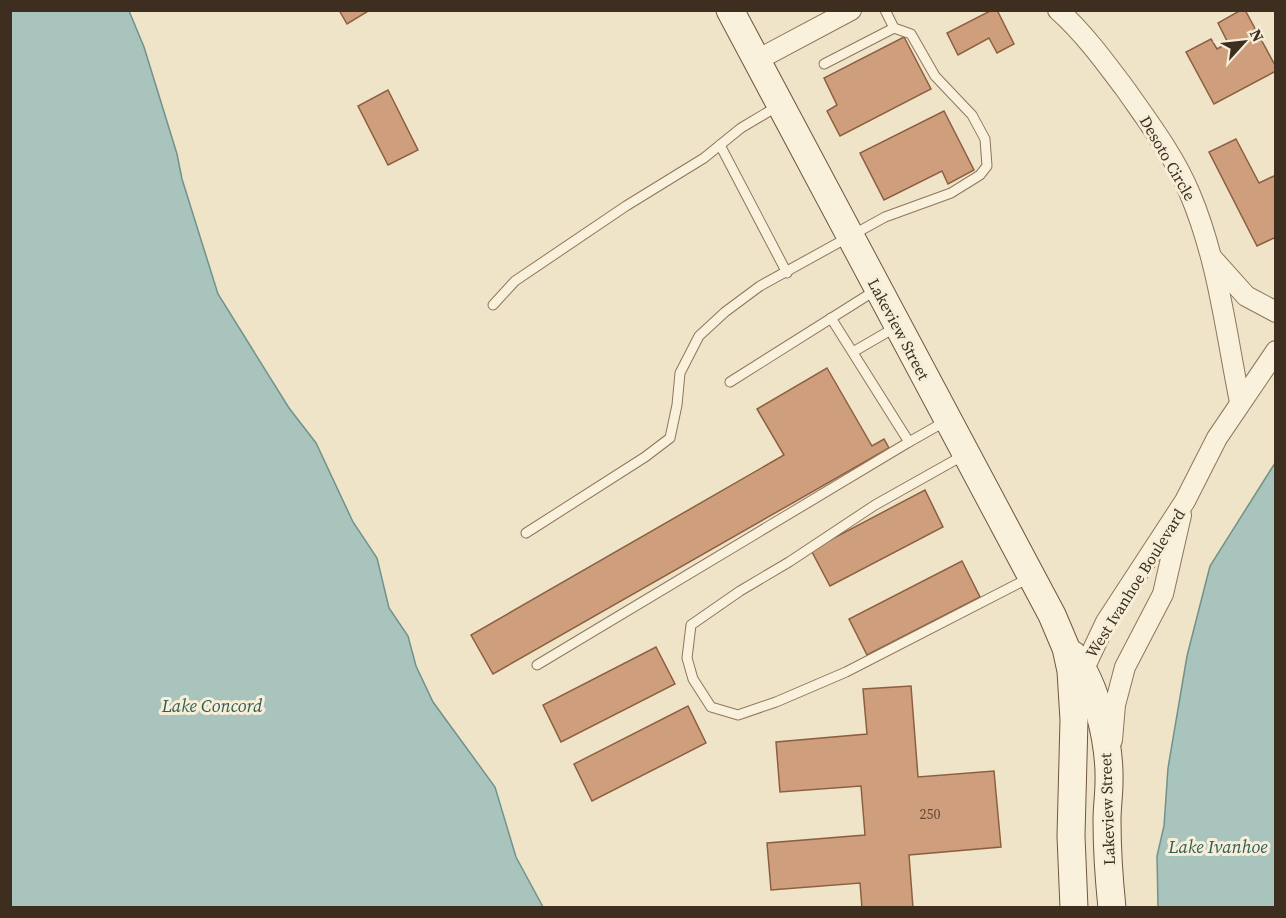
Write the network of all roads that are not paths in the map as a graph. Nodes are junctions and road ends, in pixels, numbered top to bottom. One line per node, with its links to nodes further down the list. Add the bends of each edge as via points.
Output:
1 (730, 10): 6 (street, Lakeview Street)
2 (851, 10): 6 (street)
3 (885, 10): 5 (lane)
4 (1058, 10): 11 (street, Desoto Circle, via 1103,59 1170,156 1190,192)
5 (894, 27): 7 (lane); 10 (lane, via 911,34 935,76 972,115 985,140 987,165 980,175 951,193 885,217)
6 (757, 60): 8 (street, Lakeview Street)
7 (824, 64)
8 (780, 105): 9 (lane); 10 (street, Lakeview Street)
9 (720, 145): 12 (lane); 14 (lane, via 515,281)
10 (850, 237): 12 (lane); 13 (street, Lakeview Street)
11 (1211, 258): 15 (street, via 1246,296); 21 (street, Desoto Circle)
12 (788, 273): 26 (lane, via 760,286 699,336 680,374 670,438)
13 (878, 289): 16 (lane); 17 (street, Lakeview Street)
14 (493, 305)
15 (1275, 312)
16 (831, 318): 19 (lane); 20 (lane)
17 (898, 326): 19 (lane); 22 (street, Lakeview Street)
18 (1275, 351): 21 (street, West Ivanhoe Boulevard)
19 (853, 352): 23 (lane)
20 (730, 382)
21 (1240, 402): 25 (street, West Ivanhoe Boulevard)
22 (948, 420): 23 (lane); 24 (street, Lakeview Street)
23 (909, 442): 29 (lane)
24 (966, 454): 27 (street, Lakeview Street); 27 (lane, via 875,505 691,625 687,658 693,679 711,707 738,715 846,672)
25 (1185, 501): 28 (street, West Ivanhoe Boulevard, via 1106,622); 30 (street, West Ivanhoe Boulevard, via 1163,594 1125,667 1115,705)
26 (526, 533)
27 (1031, 577): 28 (street, Lakeview Street)
28 (1075, 658): 30 (street, Lakeview Street, via 1098,705); 31 (street, Lakeview Street, via 1071,671)
29 (537, 666)
30 (1109, 780): 32 (street, Lakeview Street)
31 (1074, 908)
32 (1112, 908)

